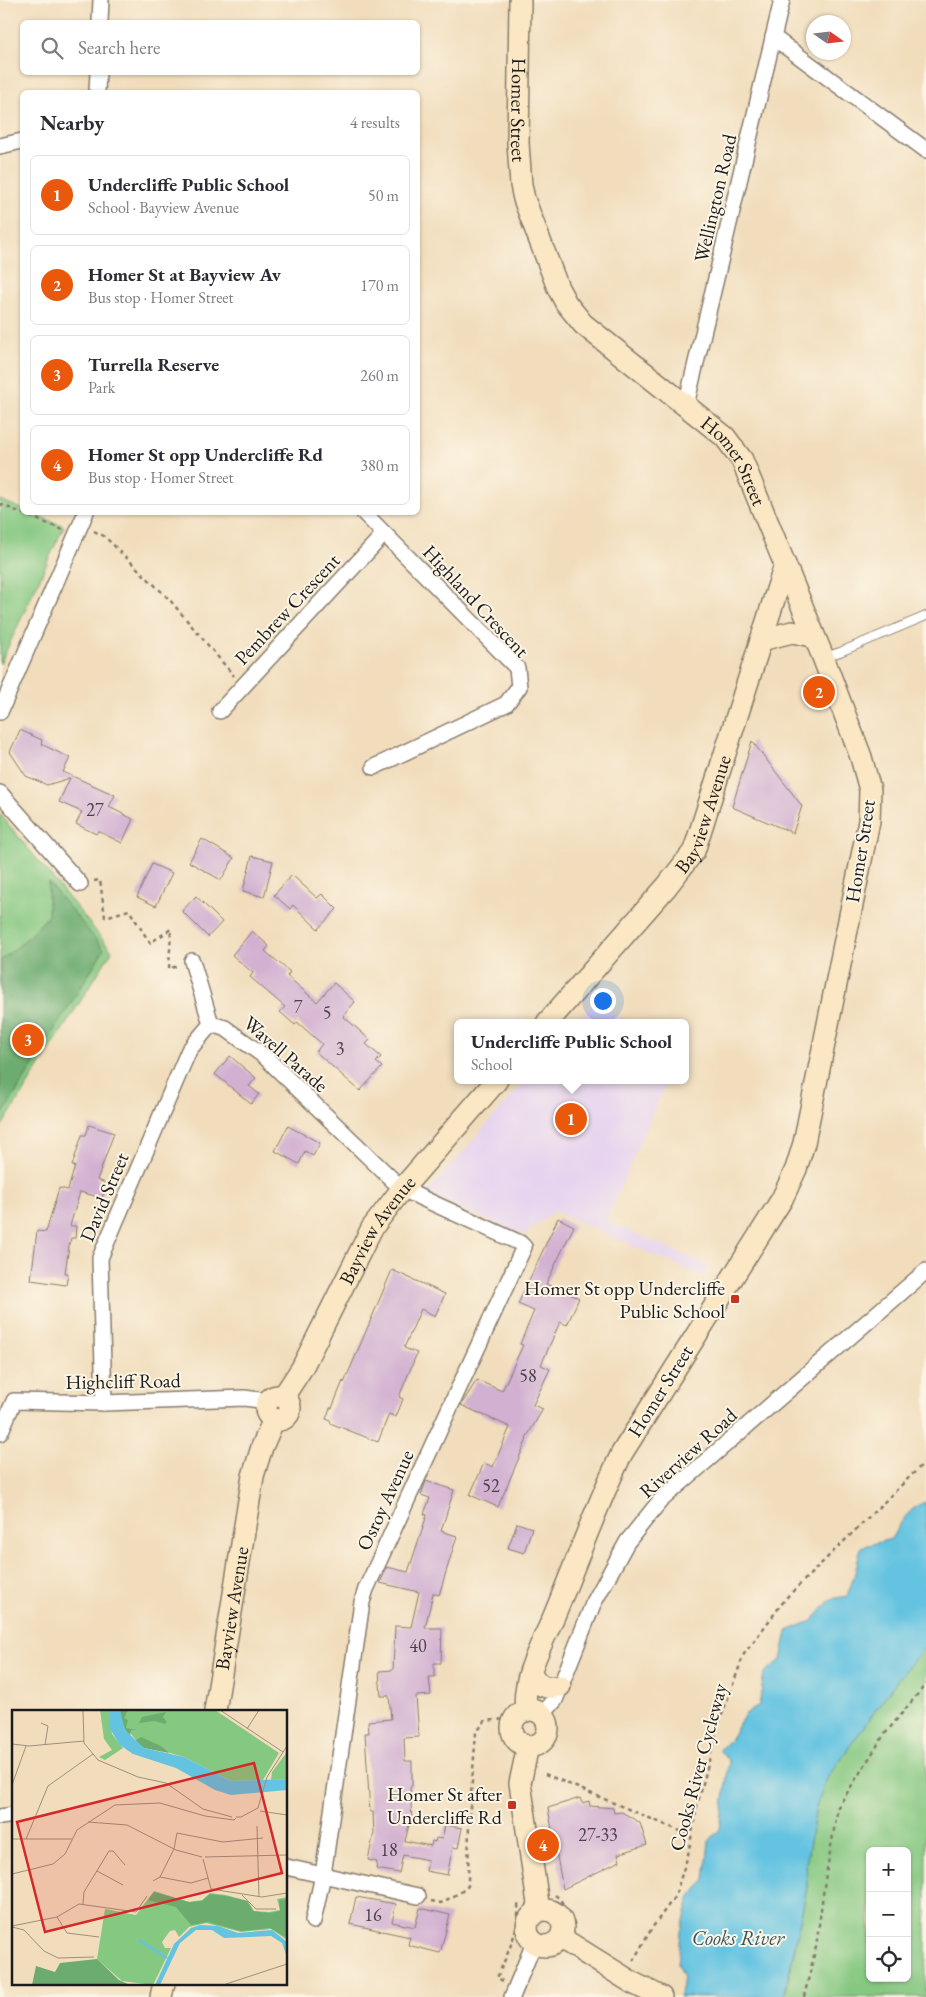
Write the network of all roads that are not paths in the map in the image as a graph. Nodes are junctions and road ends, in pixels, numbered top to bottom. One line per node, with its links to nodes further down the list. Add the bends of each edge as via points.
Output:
1 (101, 0): 4 (street)
2 (520, 0): 11 (main road, Homer Street, via 519,170 524,199 558,288 582,324)
3 (782, 0): 5 (street, Wellington Road)
4 (100, 20)
5 (773, 37): 10 (street); 11 (street, Wellington Road)
6 (98, 75): 7 (street)
7 (97, 90)
8 (20, 141): 9 (street)
9 (0, 146)
10 (926, 150)
11 (686, 405): 15 (main road, Homer Street, via 725,437 742,460)
12 (365, 515): 14 (street, Highland Crescent)
13 (81, 524): 21 (street)
14 (384, 534): 20 (street, Pembrew Crescent); 22 (street, Highland Crescent, via 517,668 519,687 506,704)
15 (786, 564): 17 (main road, Homer Street); 18 (main road, Bayview Avenue)
16 (926, 616): 19 (lane)
17 (813, 636): 18 (main road, via 792,632); 19 (main road, Homer Street)
18 (761, 640): 26 (main road, Bayview Avenue, via 694,851)
19 (823, 657): 34 (main road, Homer Street, via 866,774 870,806 800,1156 782,1199 622,1452)
20 (220, 711)
21 (0, 712)
22 (374, 767)
23 (0, 793): 24 (street)
24 (80, 884)
25 (192, 961): 27 (street, Wavell Parade)
26 (551, 1019)
27 (211, 1024): 29 (street, Wavell Parade, via 225,1028 264,1056); 31 (street, David Street, via 189,1050 100,1258)
28 (494, 1084): 29 (main road, Bayview Avenue)
29 (402, 1189): 32 (main road, Bayview Avenue, via 372,1228 302,1368); 39 (street, Osroy Avenue, via 524,1247 366,1589 360,1611)
30 (926, 1271): 35 (street, Riverview Road, via 660,1501 627,1542 593,1604)
31 (104, 1403): 32 (street, Highcliff Road, via 244,1398); 33 (street, Highcliff Road, via 14,1401)
32 (275, 1406): 36 (main road, Bayview Avenue, via 253,1476)
33 (0, 1433)
34 (530, 1673): 35 (main road, via 540,1686); 37 (main road, Homer Street, via 524,1704)
35 (560, 1686): 37 (street, Riverview Road, via 555,1700)
36 (215, 1710)
37 (534, 1713): 41 (main road, Homer Street, via 547,1725 546,1735 539,1744 528,1746 520,1783)
38 (288, 1866): 39 (street)
39 (323, 1875): 40 (street); 42 (street, Osroy Avenue)
40 (418, 1896)
41 (543, 1902): 43 (main road, via 560,1917 564,1927); 43 (main road, via 530,1917 527,1928 530,1939)
42 (313, 1921)
43 (555, 1939): 46 (street); 47 (main road); 48 (main road)
44 (164, 1984): 45 (main road)
45 (161, 1997)
46 (512, 1997)
47 (632, 1997)
48 (661, 1997)

